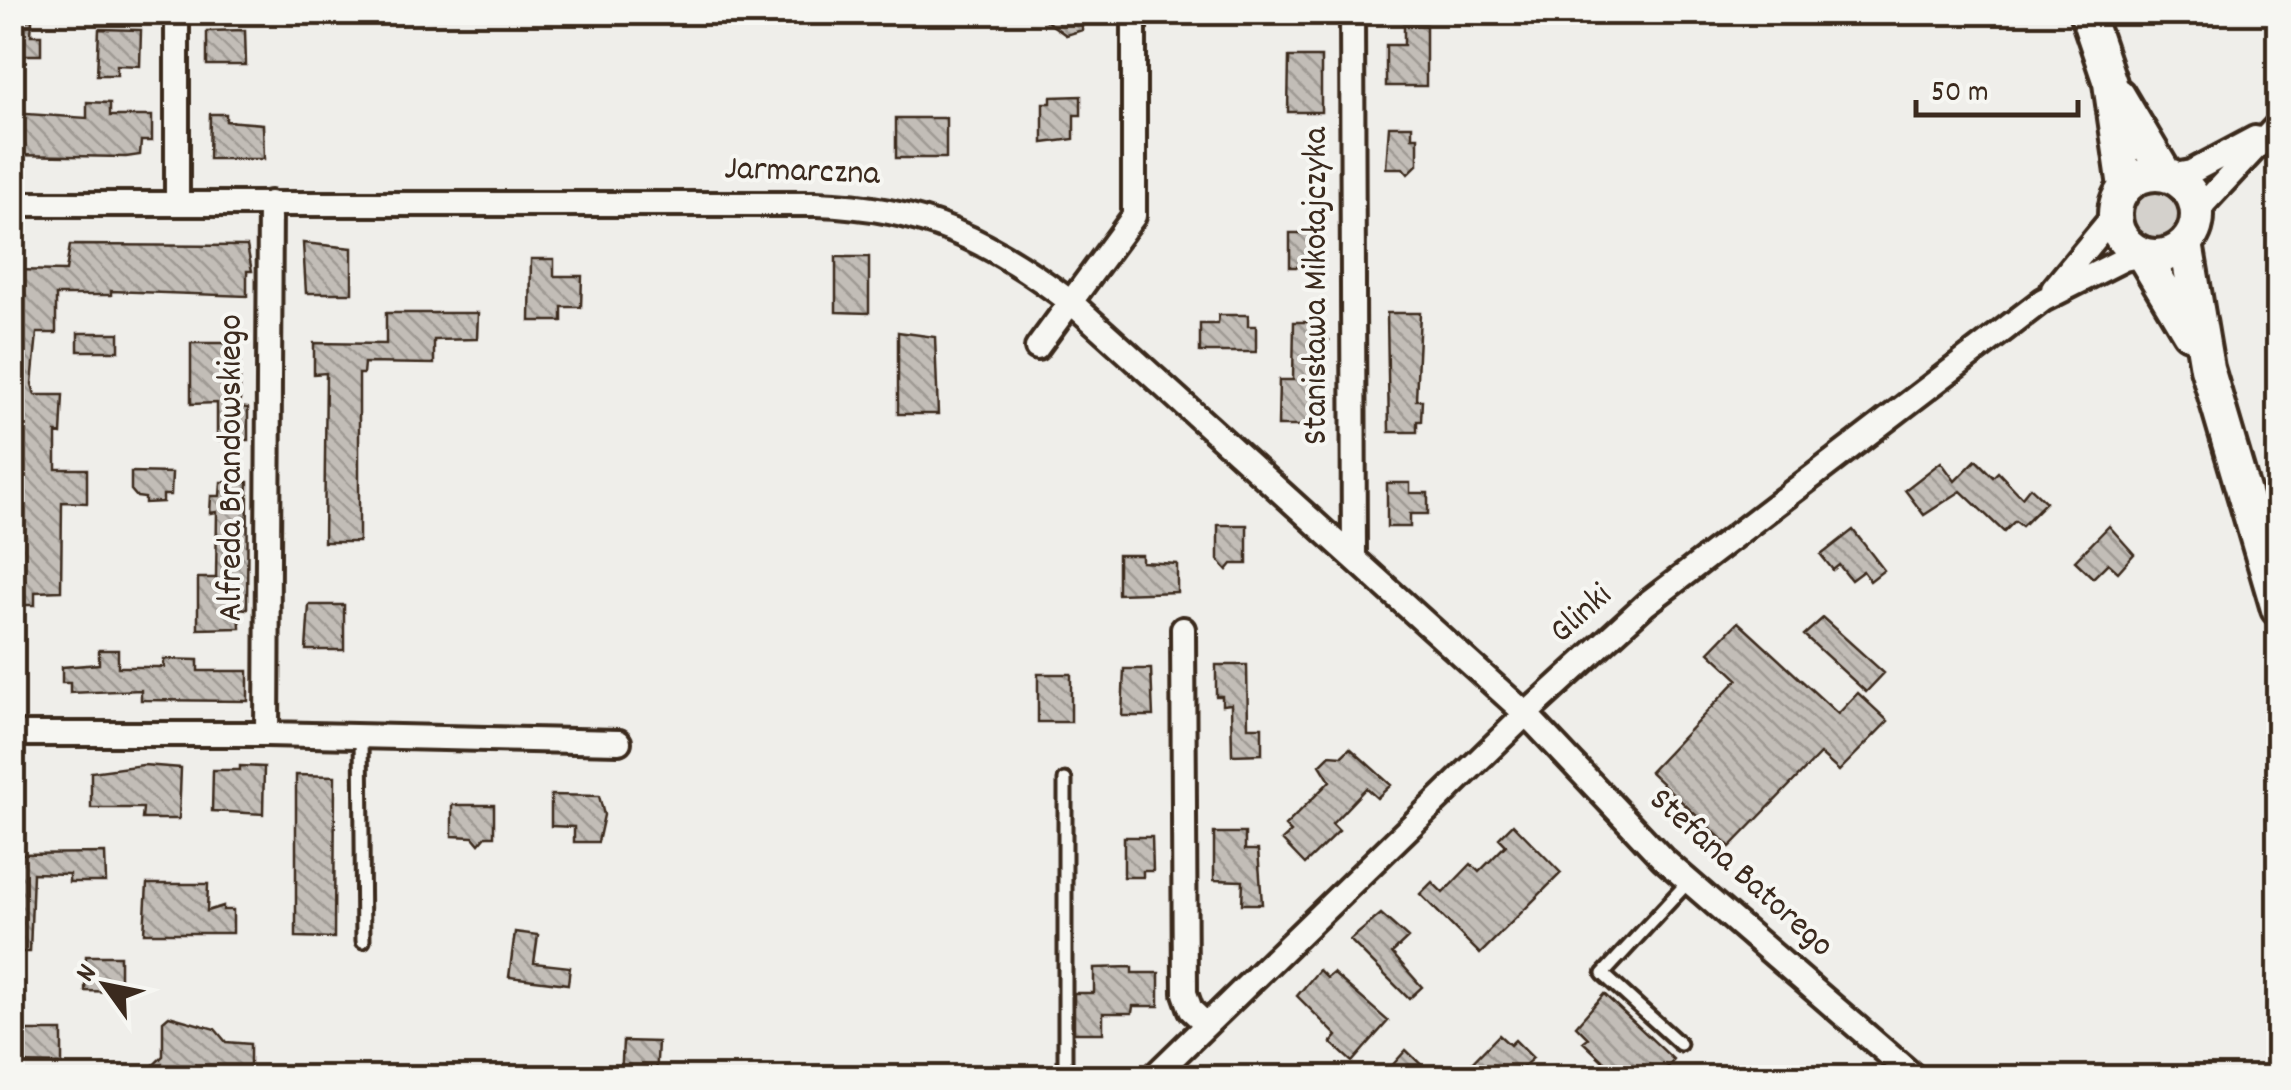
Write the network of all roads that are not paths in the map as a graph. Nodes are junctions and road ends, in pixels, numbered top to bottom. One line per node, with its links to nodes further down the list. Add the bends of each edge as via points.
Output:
1 (176, 12): 11 (street)
2 (1134, 12): 16 (street, via 1134,216)
3 (1352, 12): 19 (street, Stanisława Mikołajczyka)
4 (2086, 12): 5 (main road)
5 (2110, 83): 7 (main road); 8 (main road)
6 (2273, 128): 7 (street, via 2191,172); 12 (street)
7 (2168, 175): 8 (main road, via 2143,175); 12 (main road, via 2189,190)
8 (2120, 201): 14 (main road, via 2122,240); 15 (street, Glinki)
9 (270, 203): 11 (street, Jarmarczna); 16 (street, Jarmarczna, via 846,205 951,227 1024,266); 24 (street, Alfreda Brandowskiego)
10 (12, 204): 11 (street, Jarmarczna)
11 (177, 204)
12 (2197, 211): 13 (main road)
13 (2186, 243): 14 (main road, via 2166,255); 18 (main road)
14 (2143, 255): 15 (street, Glinki); 18 (main road)
15 (2043, 300): 22 (street, Glinki, via 1726,540)
16 (1073, 304): 17 (street); 19 (street, Jarmarczna)
17 (1038, 348)
18 (2208, 368): 20 (main road)
19 (1354, 558): 22 (street, Jarmarczna)
20 (2278, 608)
21 (1183, 629): 30 (street, via 1185,993)
22 (1526, 714): 28 (street, Stefana Batorego); 30 (street, Glinki)
23 (12, 734): 24 (street)
24 (268, 734): 25 (street)
25 (361, 736): 26 (street); 29 (lane)
26 (619, 742)
27 (1065, 780): 32 (lane)
28 (1689, 882): 31 (lane, via 1602,974); 34 (street, Stefana Batorego)
29 (363, 941)
30 (1206, 1024): 33 (street, Glinki)
31 (1680, 1044)
32 (1065, 1078)
33 (1152, 1078)
34 (1916, 1078)

